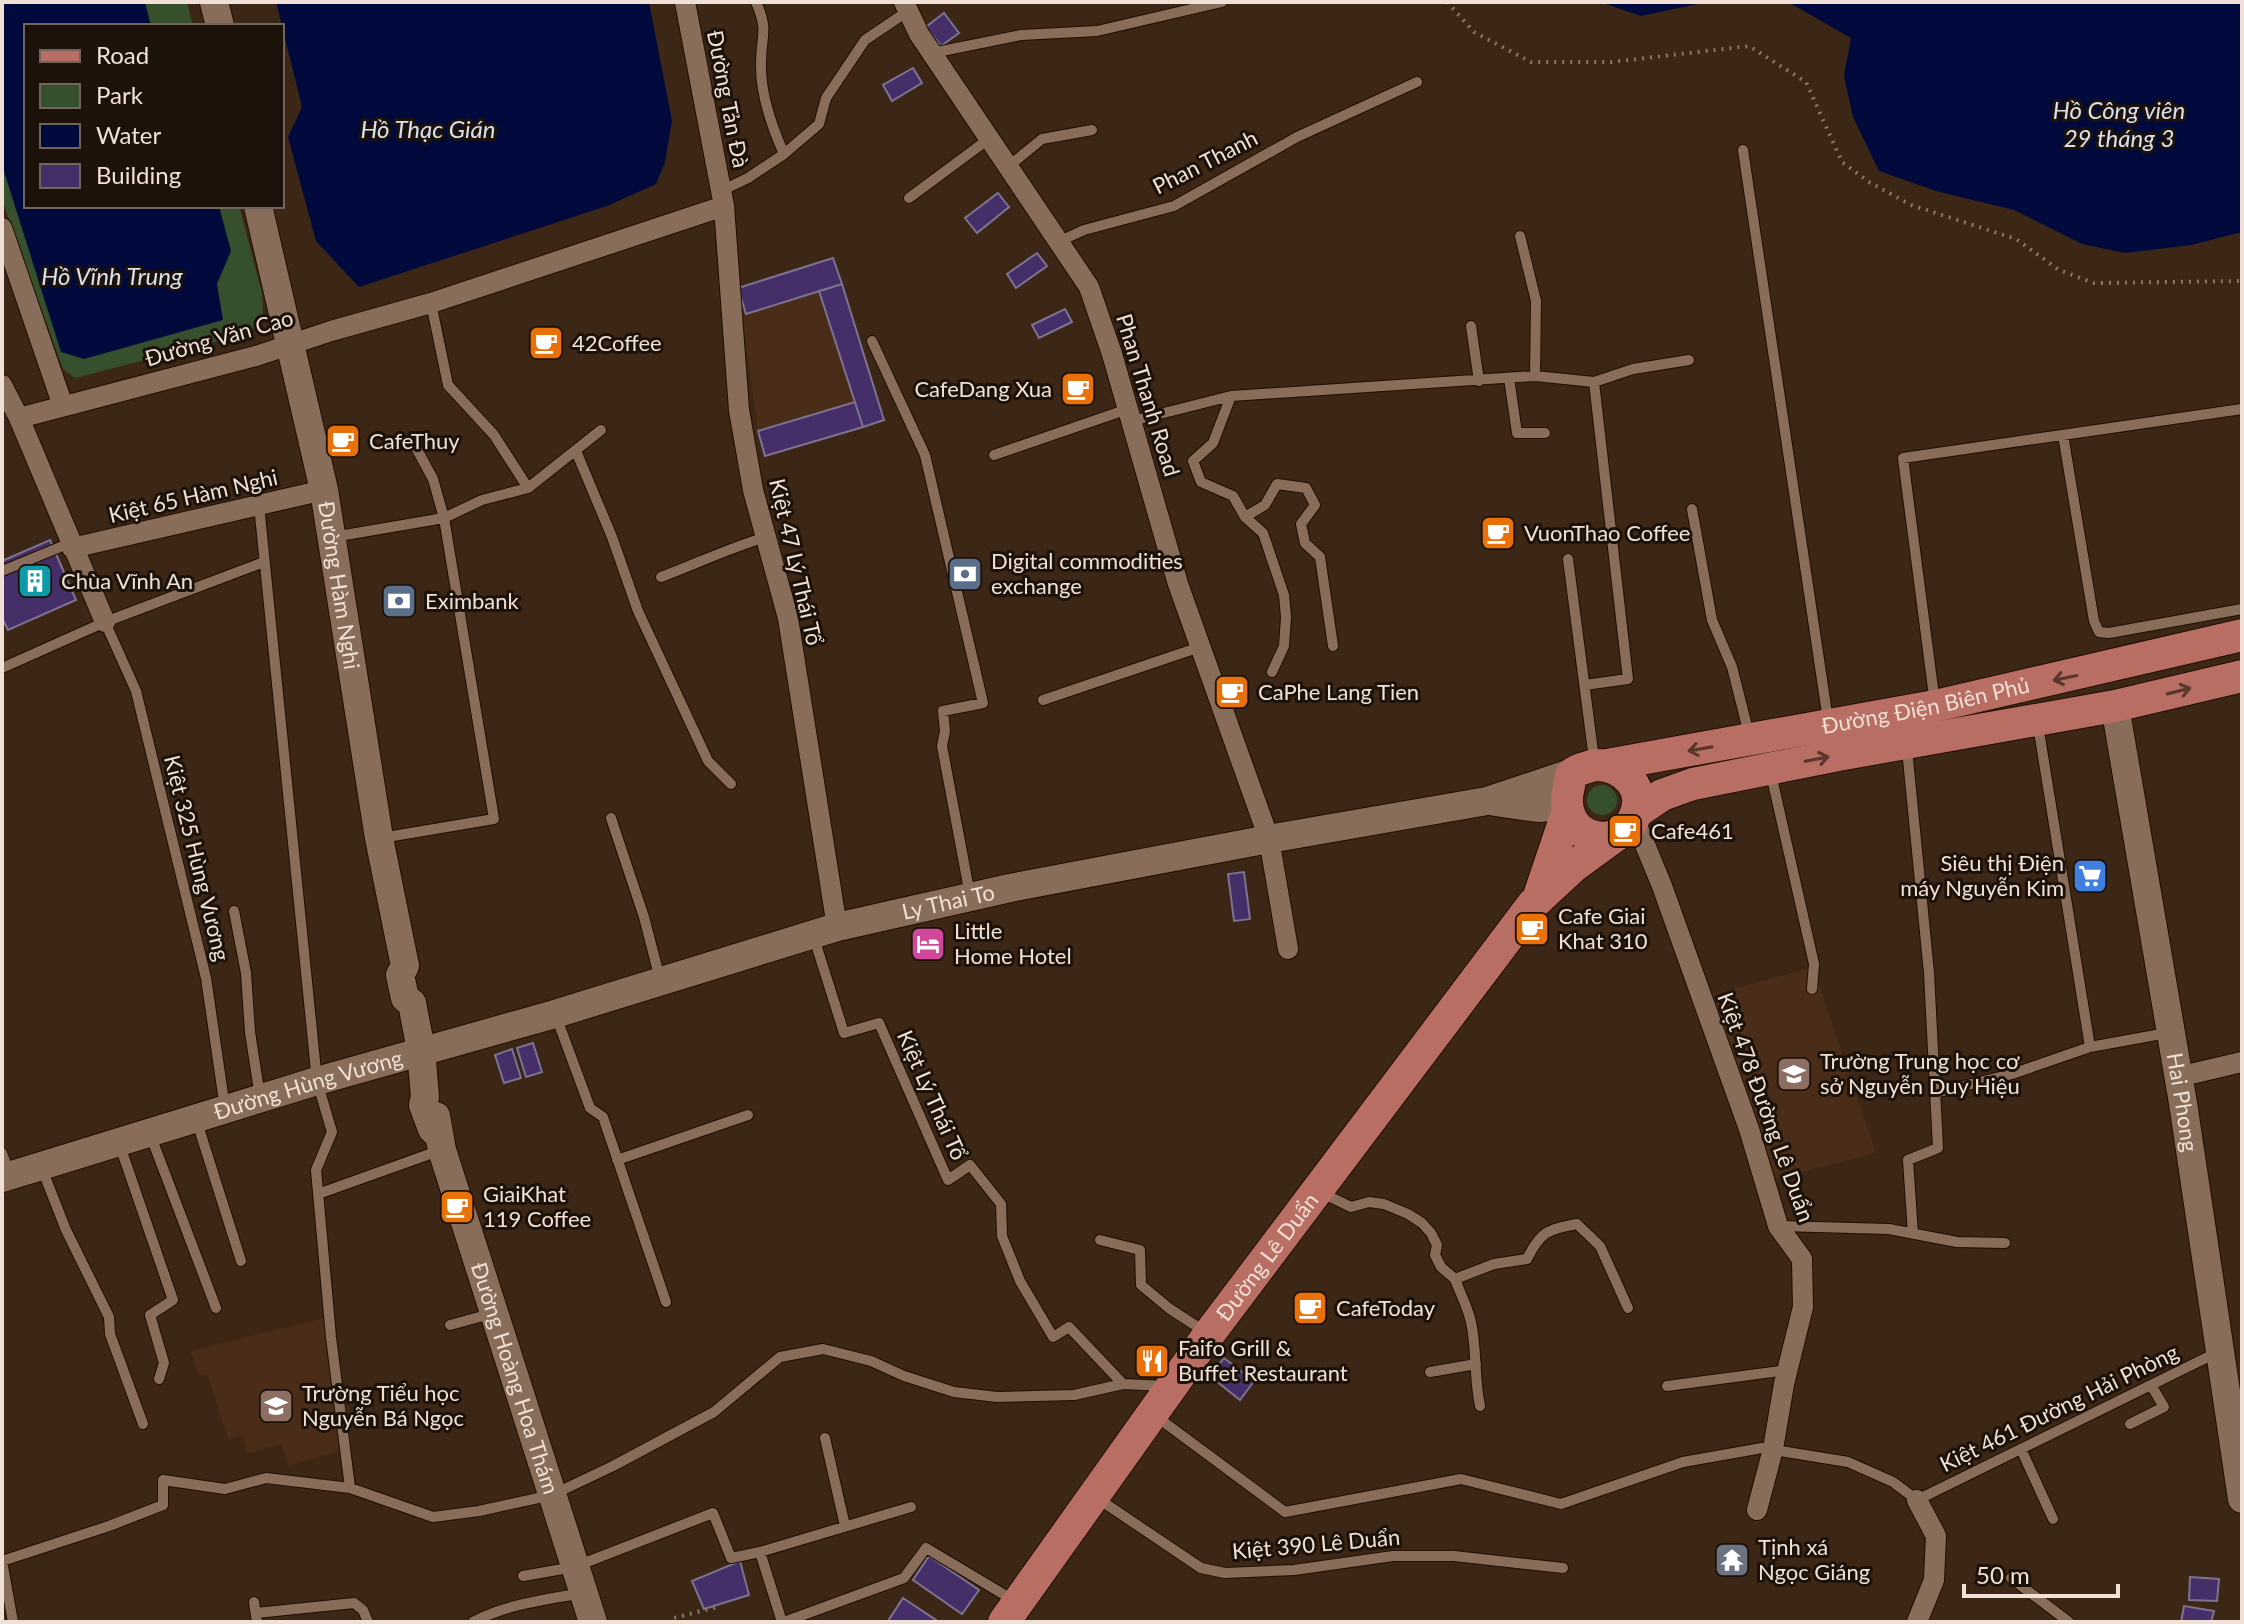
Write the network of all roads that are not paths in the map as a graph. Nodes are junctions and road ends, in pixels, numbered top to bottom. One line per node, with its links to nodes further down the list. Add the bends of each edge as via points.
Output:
1 (214, 2): 6 (street)
2 (685, 2): 14 (street, Đường Tản Đà)
3 (756, 2): 12 (lane, via 765,24 761,65 766,105)
4 (1222, 2): 7 (lane, via 1097,31 1021,35)
5 (906, 7): 7 (street, Phan Thanh Road); 12 (lane, via 865,40 826,98 819,124)
6 (220, 24)
7 (932, 53): 10 (street, Phan Thanh Road)
8 (1417, 82): 19 (lane, Phan Thanh, via 1233,170 1174,206)
9 (1092, 130): 13 (lane, via 1042,139)
10 (990, 138): 13 (street, Phan Thanh Road); 15 (lane)
11 (1743, 150): 67 (lane)
12 (784, 154): 14 (lane)
13 (1009, 166): 19 (street, Phan Thanh Road)
14 (722, 198): 20 (street, Đường Văn Cao); 48 (street, Kiệt 47 Lý Thái Tổ, via 739,410)
15 (909, 198)
16 (258, 208): 23 (street, Đường Hàm Nghi)
17 (2, 228): 31 (street)
18 (1520, 236): 25 (lane, via 1536,301)
19 (1060, 241): 33 (street, Phan Thanh Road, via 1089,287)
20 (431, 303): 23 (street, Đường Văn Cao); 41 (lane, via 448,385 494,435)
21 (1471, 326): 27 (lane)
22 (872, 341): 80 (lane, via 925,455 983,703 943,711 942,746)
23 (288, 345): 31 (street, Đường Văn Cao); 42 (street, Đường Hàm Nghi)
24 (1689, 360): 28 (lane)
25 (1535, 376): 26 (lane); 28 (lane)
26 (1509, 378): 27 (lane); 36 (lane, via 1517,433)
27 (1479, 381): 30 (lane)
28 (1594, 382): 62 (lane, via 1628,679)
29 (2, 385): 34 (street)
30 (1231, 396): 33 (lane); 45 (lane, via 1213,443 1193,461 1201,482 1233,496)
31 (63, 406): 34 (street, Đường Văn Cao)
32 (2242, 409): 37 (lane)
33 (1130, 415): 40 (lane); 58 (street, Phan Thanh Road)
34 (19, 418): 49 (street)
35 (601, 430): 39 (lane)
36 (1545, 433)
37 (2063, 435): 54 (lane, via 2099,632); 64 (lane, via 1903,458)
38 (413, 442): 46 (lane, via 433,479)
39 (576, 451): 41 (lane); 72 (lane, via 638,611 708,761)
40 (994, 455)
41 (528, 488): 46 (lane, via 482,500)
42 (324, 490): 43 (street, Kiệt 65 Hàm Nghi); 47 (street, Đường Hàm Nghi)
43 (259, 505): 49 (street, Kiệt 65 Hàm Nghi); 51 (lane)
44 (1692, 509): 68 (lane, via 1712,620 1732,667)
45 (1245, 517): 57 (lane, via 1265,505 1277,484 1306,488 1315,505 1301,524 1305,543 1320,557); 60 (lane, via 1263,533 1284,595 1284,646)
46 (444, 518): 47 (lane); 77 (lane, via 494,819)
47 (331, 537): 77 (street, Đường Hàm Nghi)
48 (766, 537): 53 (lane); 82 (street, Kiệt 47 Lý Thái Tổ, via 788,618)
49 (71, 545): 52 (lane); 55 (street)
50 (1568, 559): 62 (lane)
51 (264, 562): 55 (lane); 92 (lane)
52 (2, 571)
53 (661, 577)
54 (2242, 609)
55 (105, 622): 59 (lane); 95 (lane, Kiệt 325 Hùng Vương, via 136,691 206,978)
56 (2242, 635): 64 (main road, Đường Điện Biên Phủ, one-way to 64)
57 (1333, 646)
58 (1200, 647): 63 (lane); 78 (street, Phan Thanh Road)
59 (2, 668)
60 (1272, 672)
61 (2242, 676): 65 (main road, Đường Điện Biên Phủ, one-way to 61)
62 (1585, 685): 70 (lane)
63 (1043, 700)
64 (1935, 706): 67 (main road, Đường Điện Biên Phủ)
65 (2115, 706): 66 (main road, Đường Điện Biên Phủ); 87 (street, Hai Phong)
66 (2037, 720): 69 (main road, Đường Điện Biên Phủ); 88 (lane)
67 (1829, 726): 68 (main road, Đường Điện Biên Phủ)
68 (1751, 740): 70 (main road, Đường Điện Biên Phủ, one-way to 70)
69 (1907, 742): 71 (main road, Đường Điện Biên Phủ, one-way to 69); 93 (lane)
70 (1592, 768): 73 (street); 74 (main road, via 1566,795); 76 (main road, via 1629,777 1638,800)
71 (1769, 768): 76 (main road, Đường Điện Biên Phủ, via 1662,795); 85 (lane, via 1814,964)
72 (731, 784)
73 (1487, 801): 74 (street); 78 (street, Ly Thai To)
74 (1566, 810): 76 (main road, via 1580,831 1601,837); 79 (main road, Đường Lê Duẩn)
75 (611, 818): 84 (lane)
76 (1631, 821): 79 (main road, Đường Lê Duẩn); 106 (street, Kiệt 478 Đường Lê Duẩn, via 1662,886)
77 (379, 838): 89 (street, Đường Hàm Nghi, via 405,966 413,972 418,996 412,1003)
78 (1269, 839): 80 (street, Ly Thai To); 83 (street, Phan Thanh Road)
79 (1539, 896): 104 (main road, Đường Lê Duẩn)
80 (971, 897): 82 (street, Ly Thai To)
81 (234, 911): 94 (lane)
82 (825, 930): 84 (street, Ly Thai To); 123 (lane, Kiệt Lý Thái Tổ, via 844,1033 879,1023 948,1180 970,1165 1001,1204 1002,1236 1020,1281 1053,1337 1069,1327)
83 (1288, 949)
84 (661, 981): 86 (street, Ly Thai To)
85 (1812, 989)
86 (555, 1014): 89 (street, Ly Thai To); 101 (lane, via 590,1108 603,1117)
87 (2169, 1033): 88 (lane); 91 (street, Hai Phong)
88 (2090, 1047): 93 (lane)
89 (421, 1050): 92 (street, Đường Hùng Vương); 100 (street, Đường Hoàng Hoa Thám, via 423,1105)
90 (2242, 1062): 91 (street)
91 (2178, 1077): 118 (street, Hai Phong)
92 (317, 1081): 94 (street, Đường Hùng Vương); 105 (lane, via 332,1132 316,1170)
93 (1935, 1093): 107 (lane, via 1938,1148 1908,1160)
94 (260, 1099): 95 (street, Đường Hùng Vương)
95 (226, 1110): 97 (street, Đường Hùng Vương)
96 (748, 1115): 101 (lane)
97 (196, 1119): 98 (street, Đường Hùng Vương); 110 (lane, Đường Hùng Vương)
98 (149, 1131): 99 (street, Đường Hùng Vương); 113 (lane)
99 (118, 1142): 102 (street, Đường Hùng Vương); 122 (lane, via 173,1300 150,1315 164,1363)
100 (440, 1142): 105 (lane); 115 (street, Đường Hoàng Hoa Thám)
101 (617, 1160): 112 (lane)
102 (42, 1167): 103 (street, Đường Hùng Vương); 129 (lane, via 109,1317 110,1334)
103 (5, 1169)
104 (1318, 1191): 111 (lane, via 1351,1207 1369,1202 1408,1214 1431,1233 1441,1267); 117 (main road, Đường Lê Duẩn)
105 (318, 1194): 134 (lane)
106 (1778, 1226): 107 (lane); 120 (street, Kiệt 478 Đường Lê Duẩn, via 1802,1259 1803,1307)
107 (1913, 1234): 109 (lane)
108 (1100, 1240): 117 (lane, via 1140,1250 1141,1285)
109 (2005, 1243)
110 (241, 1261)
111 (1455, 1279): 114 (lane, via 1494,1264 1527,1259 1536,1241 1552,1228 1577,1224 1600,1246); 119 (lane, via 1470,1319)
112 (666, 1302)
113 (216, 1308)
114 (1628, 1308)
115 (496, 1313): 116 (lane); 135 (street, Đường Hoàng Hoa Thám)
116 (450, 1325)
117 (1209, 1334): 125 (main road, Đường Lê Duẩn)
118 (2219, 1351): 124 (lane, Kiệt 461 Đường Hải Phòng); 137 (street, Hai Phong)
119 (1476, 1364): 121 (lane); 127 (lane)
120 (1788, 1370): 126 (lane); 132 (street, Kiệt 478 Đường Lê Duẩn)
121 (1430, 1372)
122 (159, 1379)
123 (1123, 1384): 125 (lane); 135 (lane, via 1074,1395 997,1397 954,1392 823,1349 780,1357 714,1412)
124 (2151, 1385): 130 (lane, via 2164,1407); 133 (lane, Kiệt 461 Đường Hải Phòng)
125 (1172, 1386): 128 (main road, Đường Lê Duẩn)
126 (1667, 1386)
127 (1480, 1406)
128 (1151, 1413): 132 (lane, via 1285,1512 1461,1479 1561,1504 1683,1462); 136 (main road, Đường Lê Duẩn)
129 (143, 1424)
130 (2130, 1424)
131 (825, 1438): 142 (lane)
132 (1773, 1449): 138 (lane, via 1848,1462 1893,1482); 140 (street, Kiệt 478 Đường Lê Duẩn)
133 (2021, 1449): 138 (lane, Kiệt 461 Đường Hải Phòng); 141 (lane)
134 (350, 1488): 135 (lane, via 433,1517); 144 (lane, via 266,1478 225,1489 163,1480 163,1505)
135 (552, 1495): 148 (street, Đường Hoàng Hoa Thám)
136 (1095, 1496): 145 (lane, Kiệt 390 Lê Duẩn, via 1201,1568 1225,1573 1393,1556 1454,1556); 150 (main road, Đường Lê Duẩn)
137 (2242, 1499)
138 (1917, 1500): 156 (street, via 1936,1536 1934,1580)
139 (911, 1507): 142 (lane)
140 (1757, 1510)
141 (2053, 1519)
142 (845, 1526): 143 (lane)
143 (760, 1552): 148 (lane, via 731,1558 713,1513); 155 (lane)
144 (2, 1561): 151 (lane)
145 (1563, 1568)
146 (523, 1576): 148 (lane)
147 (2011, 1578): 157 (lane)
148 (579, 1580): 153 (lane); 154 (street, Đường Hoàng Hoa Thám)
149 (256, 1613): 152 (lane, via 354,1603)
150 (1011, 1613): 155 (lane, via 926,1548 904,1578)
151 (13, 1622)
152 (368, 1622)
153 (473, 1622)
154 (593, 1622)
155 (783, 1622)
156 (1917, 1622)
157 (2069, 1622)

